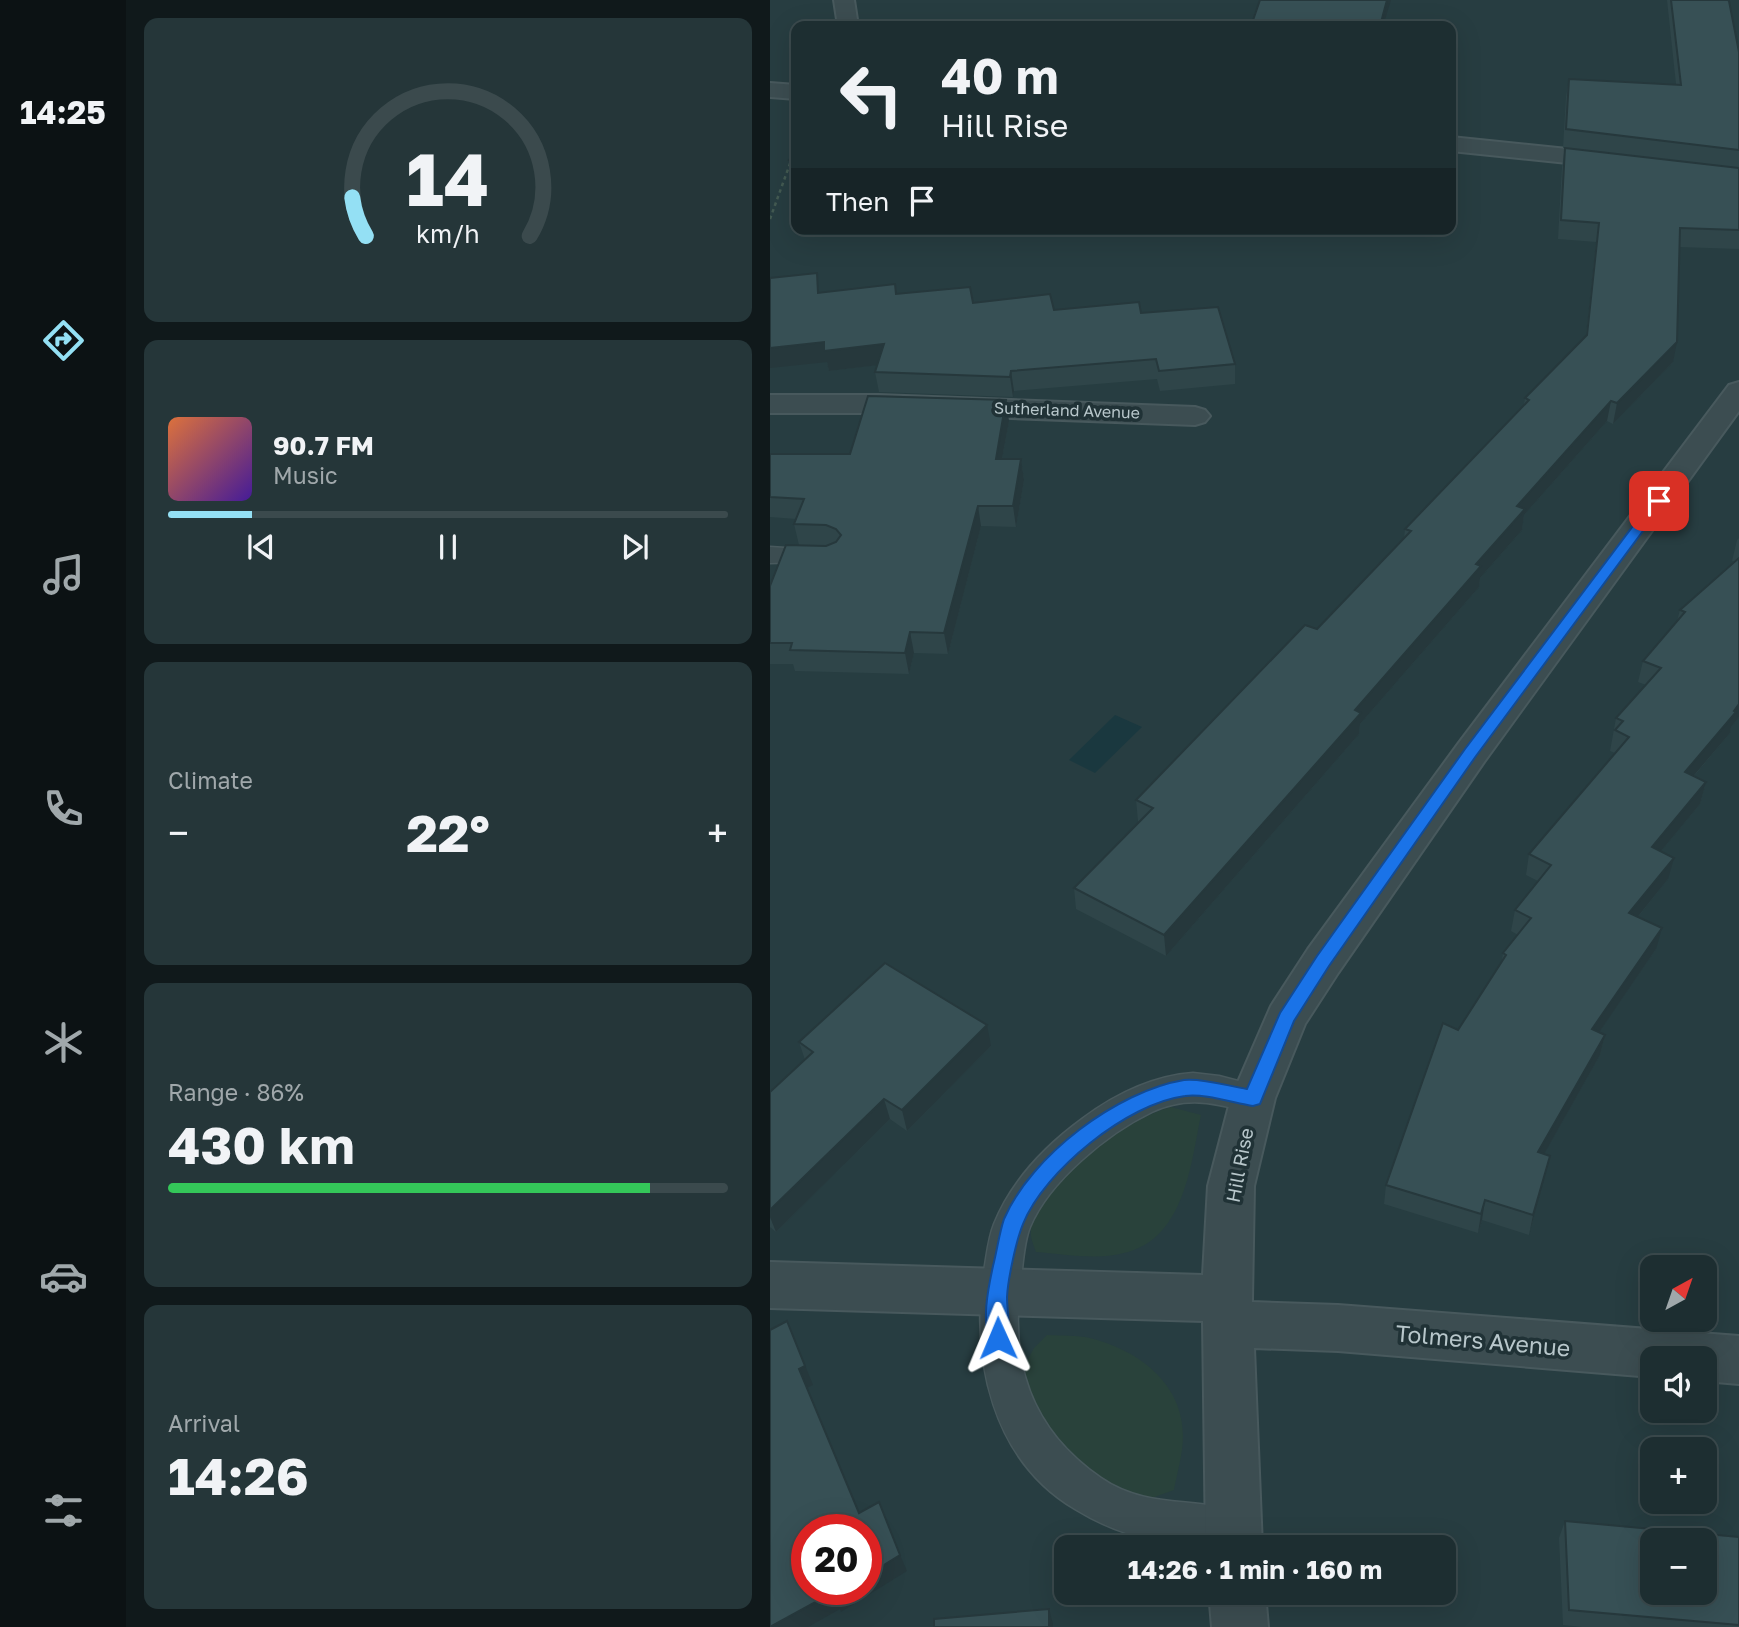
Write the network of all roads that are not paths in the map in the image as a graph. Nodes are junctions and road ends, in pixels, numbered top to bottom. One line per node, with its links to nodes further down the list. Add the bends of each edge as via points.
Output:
1 (844, 0): 2 (street)
2 (847, 21)
3 (770, 90): 4 (street)
4 (791, 92)
5 (1456, 145): 6 (street)
6 (1643, 165)
7 (1739, 391): 12 (street, Hill Rise, via 1323,961 1286,1018)
8 (770, 404): 9 (street, Sutherland Avenue)
9 (1195, 416)
10 (770, 555): 11 (lane)
11 (830, 556)
12 (1253, 1098): 14 (lane, via 1187,1087 1113,1116 1078,1141 1036,1186 1013,1222); 15 (street, Hill Rise, via 1231,1186)
13 (770, 1285): 14 (street, Tolmers Avenue)
14 (997, 1294): 15 (street, Tolmers Avenue); 17 (lane, via 999,1360 1010,1404 1039,1453 1082,1490 1124,1513)
15 (1227, 1312): 16 (street, Tolmers Avenue, via 1338,1328); 18 (street, Hill Rise)
16 (1739, 1360)
17 (1218, 1535)
18 (1234, 1535)
19 (1238, 1605): 20 (street)
20 (1240, 1627)

